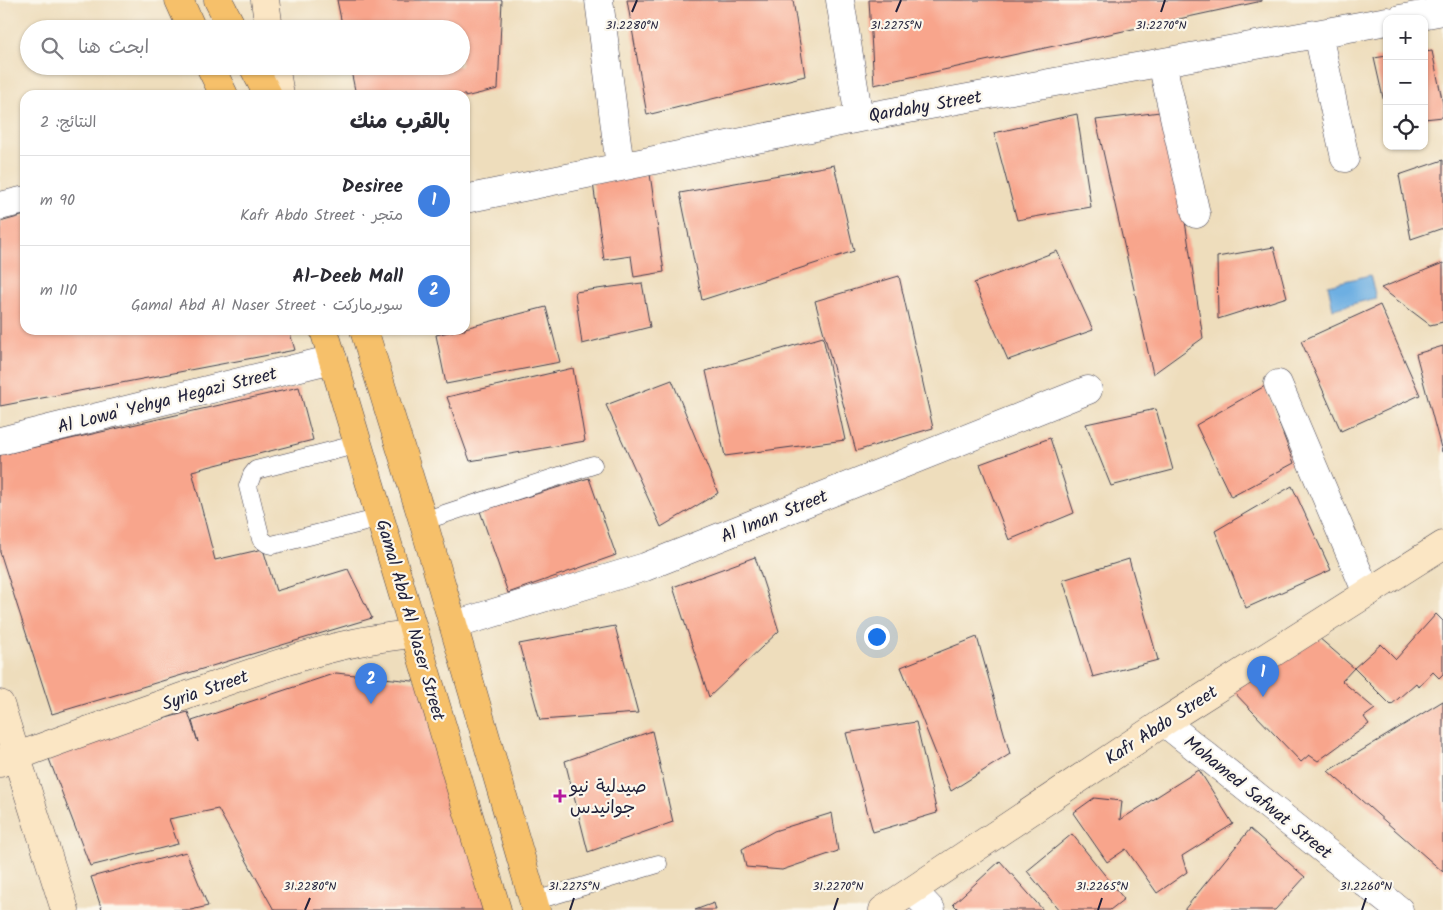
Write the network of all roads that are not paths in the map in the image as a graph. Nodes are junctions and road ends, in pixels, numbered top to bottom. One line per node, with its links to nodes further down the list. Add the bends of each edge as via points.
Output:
1 (179, 0): 8 (main road)
2 (218, 0): 9 (main road)
3 (265, 0): 10 (street)
4 (599, 0): 22 (street)
5 (840, 0): 20 (street)
6 (1443, 11): 7 (street)
7 (1422, 15)
8 (188, 20)
9 (228, 20)
10 (268, 20)
11 (1383, 22): 12 (street, Qardahy Street)
12 (1318, 34): 13 (street, Qardahy Street); 21 (street)
13 (1162, 63): 20 (street, Qardahy Street); 26 (street)
14 (214, 75): 17 (main road)
15 (258, 75): 18 (main road)
16 (277, 75): 19 (street)
17 (222, 90)
18 (265, 90)
19 (279, 90)
20 (859, 118): 22 (street, Qardahy Street)
21 (1345, 158)
22 (620, 167): 23 (street, Qardahy Street)
23 (470, 198)
24 (20, 201): 25 (street)
25 (0, 206)
26 (1196, 214)
27 (326, 335): 29 (main road, Gamal Abd Al Naser Street)
28 (366, 335): 36 (main road)
29 (333, 359): 32 (street, Al Lowa' Yehya Hegazi Street); 33 (main road, Gamal Abd Al Naser Street)
30 (1278, 384): 38 (street)
31 (1088, 390): 39 (street, Al Iman Street, via 644,568)
32 (0, 441)
33 (359, 444): 35 (main road, Gamal Abd Al Naser Street); 35 (lane, via 256,470 248,486 261,539 272,545)
34 (593, 465): 36 (lane)
35 (381, 518): 40 (main road, Gamal Abd Al Naser Street)
36 (423, 521): 39 (main road)
37 (1443, 545): 38 (street, Kafr Abdo Street)
38 (1367, 593): 42 (street, Kafr Abdo Street)
39 (454, 625): 46 (main road)
40 (415, 634): 43 (street, Syria Street, via 366,639 312,653); 48 (main road, Gamal Abd Al Naser Street)
41 (0, 704): 43 (street)
42 (1164, 722): 45 (street, Kafr Abdo Street); 50 (street, Mohamed Safwat Street)
43 (8, 760): 47 (street)
44 (658, 864): 46 (lane)
45 (922, 900): 49 (street, Kafr Abdo Street)
46 (535, 906)
47 (65, 910)
48 (497, 910)
49 (883, 910)
50 (1399, 910)

